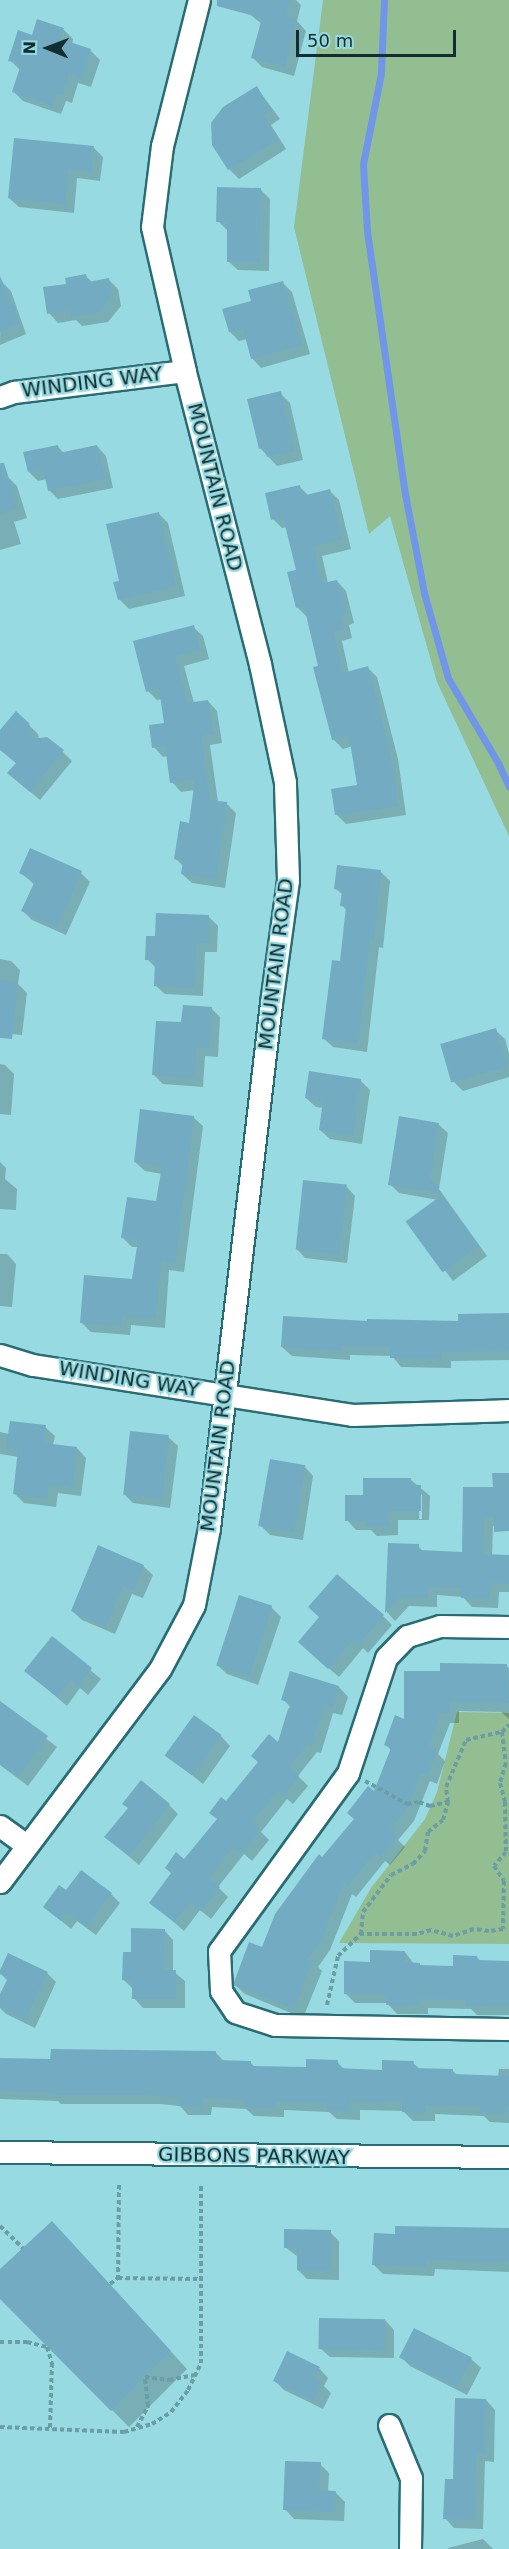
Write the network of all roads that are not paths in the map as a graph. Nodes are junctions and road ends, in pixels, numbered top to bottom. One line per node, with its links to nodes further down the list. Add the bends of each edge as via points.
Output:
1 (199, 0): 2 (street, MOUNTAIN ROAD, via 162,146 152,227)
2 (185, 371): 3 (street, WINDING WAY); 5 (street, MOUNTAIN ROAD, via 260,664 285,782 288,880)
3 (0, 396)
4 (0, 1355): 5 (street, WINDING WAY, via 33,1365)
5 (225, 1394): 6 (street, WINDING WAY, via 352,1415); 9 (street, MOUNTAIN ROAD, via 209,1528 194,1605 159,1669)
6 (509, 1410)
7 (509, 1627): 11 (street, via 440,1626 407,1636 386,1658 348,1773 219,1951 221,1991 235,2012 275,2025)
8 (0, 1826): 9 (street)
9 (26, 1845): 10 (street, MOUNTAIN ROAD)
10 (0, 1882)
11 (509, 2029)
12 (0, 2152): 13 (street, GIBBONS PARKWAY)
13 (509, 2157)
14 (389, 2425): 15 (street, via 411,2478)
15 (410, 2549)

